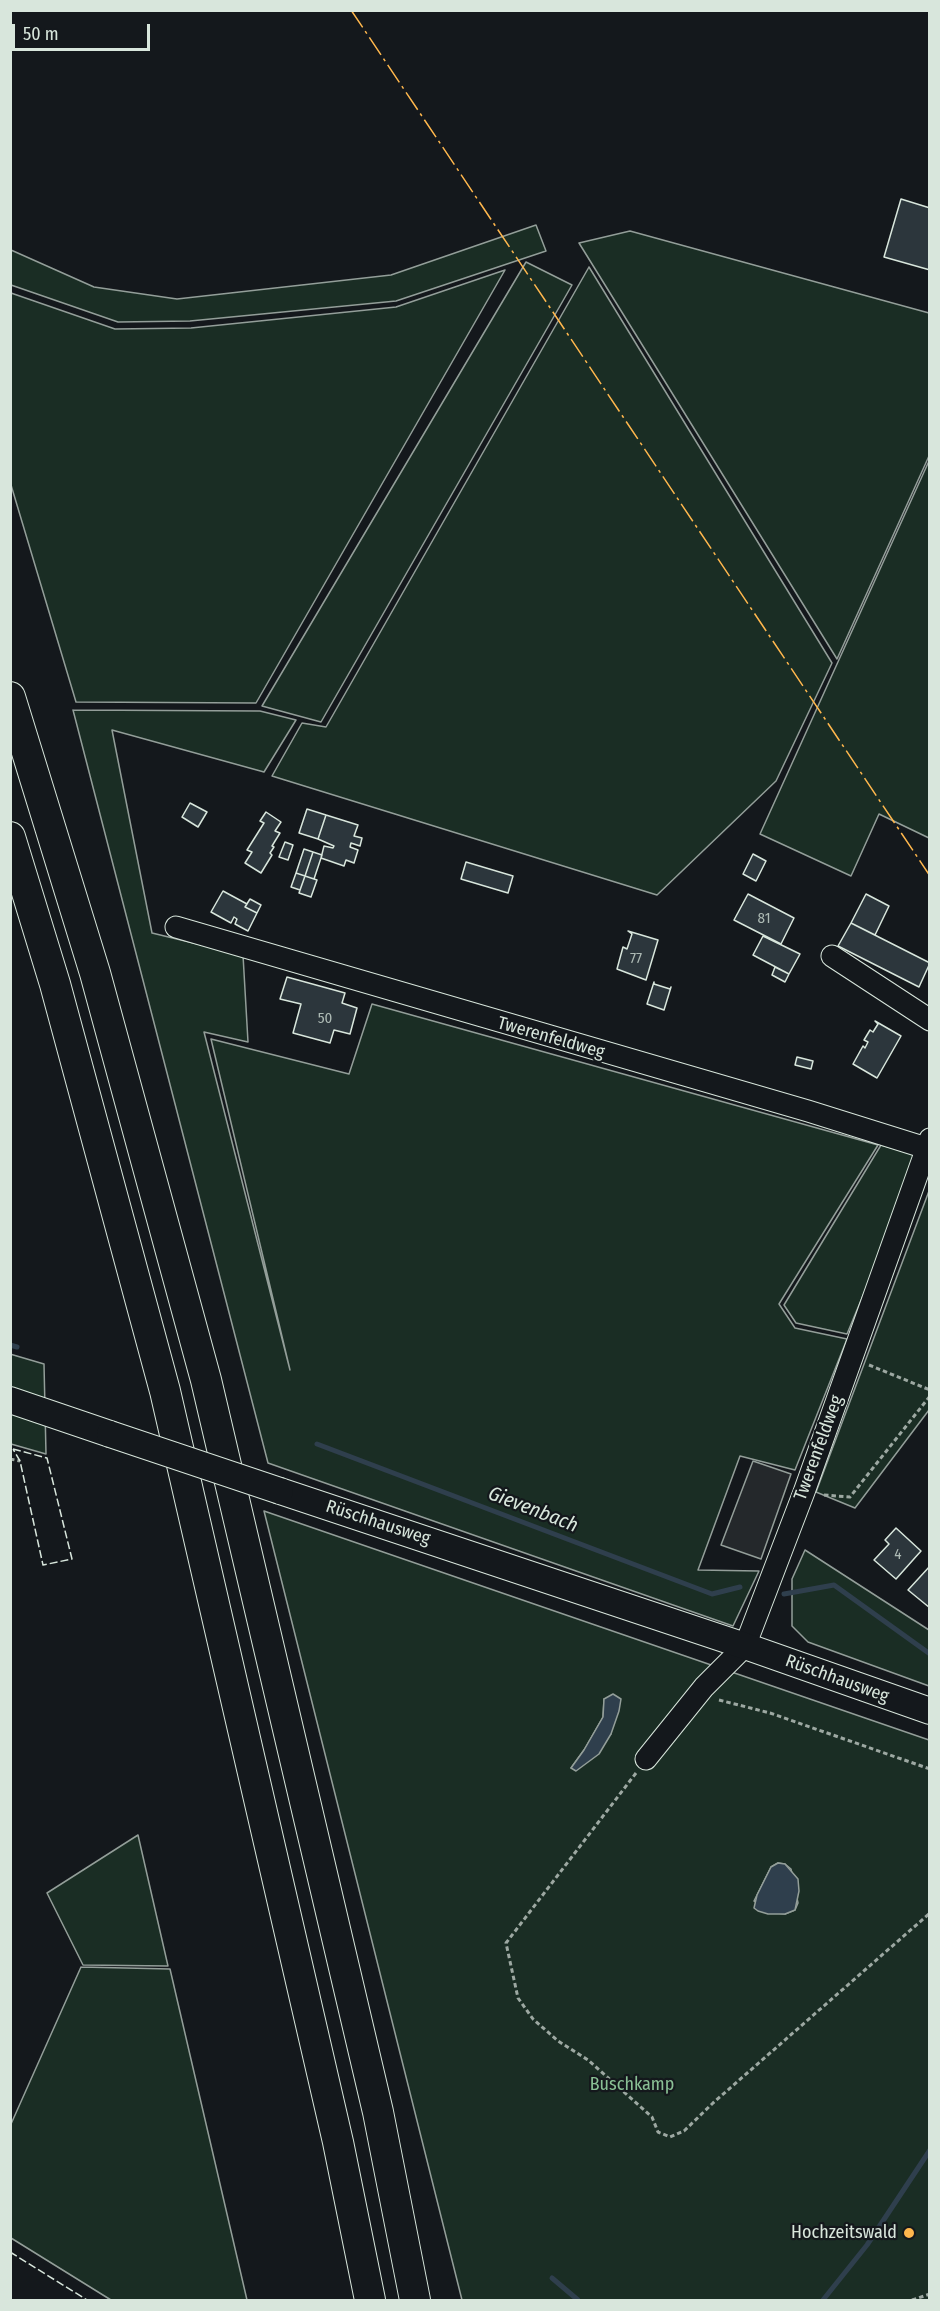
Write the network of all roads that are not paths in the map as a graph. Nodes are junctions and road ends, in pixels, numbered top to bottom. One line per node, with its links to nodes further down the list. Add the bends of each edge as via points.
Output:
1 (10, 697): 12 (highway, via 95,973 206,1380 378,2112)
2 (10, 837): 11 (highway, via 55,984 165,1391 335,2130)
3 (176, 927): 6 (street, Twerenfeldweg, via 808,1112)
4 (832, 956): 5 (street)
5 (930, 1020)
6 (928, 1143): 8 (street, Twerenfeldweg)
7 (10, 1400): 8 (main road, Rüschhausweg, bridge)
8 (745, 1646): 9 (main road, Rüschhausweg); 10 (street, via 704,1687)
9 (930, 1711)
10 (646, 1759)
11 (370, 2301)
12 (415, 2301)

